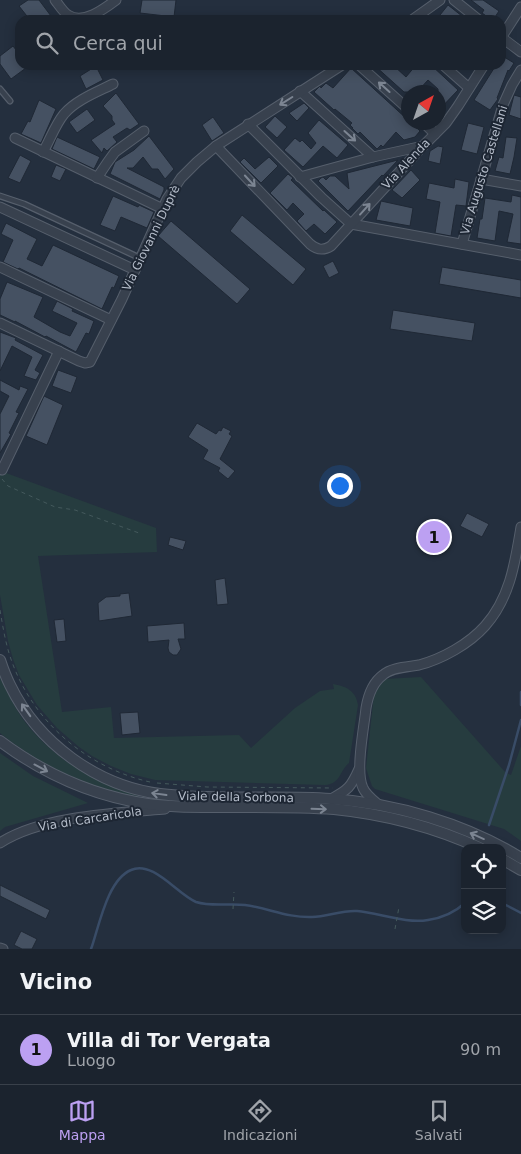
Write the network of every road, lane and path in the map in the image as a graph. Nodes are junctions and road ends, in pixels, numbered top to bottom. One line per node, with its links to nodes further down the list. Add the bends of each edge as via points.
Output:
1 (55, 0): 6 (street)
2 (116, 0): 7 (street)
3 (440, 0): 8 (street)
4 (454, 0): 9 (street)
5 (521, 7): 10 (street)
6 (68, 15)
7 (91, 15)
8 (419, 15)
9 (474, 15)
10 (506, 30)
11 (506, 41): 12 (street)
12 (521, 52)
13 (334, 70): 21 (street, Via Giovanni Duprè)
14 (365, 70): 23 (street, one-way to 14)
15 (449, 70): 19 (street)
16 (481, 70): 19 (street, Via Alenda)
17 (521, 70): 35 (street, Via Augusto Castellani, via 505,101)
18 (113, 84): 31 (street, via 68,110)
19 (469, 88): 27 (street, Via Alenda, via 450,118)
20 (0, 89): 22 (lane)
21 (300, 91): 24 (street, Via Giovanni Duprè, one-way to 24); 32 (street, one-way to 32)
22 (10, 101)
23 (401, 103)
24 (248, 124): 29 (street, Via Giovanni Duprè); 33 (street)
25 (144, 130): 34 (street, via 116,152)
26 (431, 130): 27 (street)
27 (435, 134): 30 (street, Via Alenda)
28 (15, 138): 31 (street)
29 (216, 146): 39 (street, Via Giovanni Duprè, via 181,178); 40 (street, Via Alenda, one-way to 40, via 310,244 324,250)
30 (422, 146): 32 (street); 40 (street, Via Alenda, one-way to 30)
31 (44, 152): 34 (street)
32 (373, 157): 33 (street)
33 (300, 177): 40 (street)
34 (97, 178): 39 (street)
35 (480, 179): 36 (street); 41 (street, Via Augusto Castellani)
36 (521, 186)
37 (0, 196): 43 (lane)
38 (0, 207): 45 (street)
39 (163, 209): 43 (street, Via Giovanni Duprè)
40 (351, 224): 41 (street)
41 (462, 244): 42 (street)
42 (521, 255)
43 (140, 258): 45 (street, Via Giovanni Duprè)
44 (0, 267): 46 (street)
45 (135, 270): 46 (street, Via Giovanni Duprè)
46 (111, 320): 48 (street, Via Giovanni Duprè, via 90,362 78,361)
47 (0, 323): 48 (street)
48 (59, 351): 49 (street)
49 (1, 473): 51 (path, via 8,486 54,508 74,510)
50 (521, 527): 55 (street, via 508,588 482,630 443,656 392,670 375,684 369,695)
51 (139, 533)
52 (0, 610): 56 (path, via 11,660 31,700 64,738 106,766 138,779 167,785)
53 (0, 660): 57 (street, Viale della Sorbona, one-way to 53, via 170,795 142,791 113,781 76,762 48,738 18,699)
54 (0, 741): 59 (street, Viale della Sorbona, one-way to 59, via 38,766 76,785 131,801)
55 (359, 769): 57 (street, via 347,789); 58 (street, via 364,791)
56 (336, 787)
57 (330, 798): 58 (street, Viale della Sorbona)
58 (379, 805): 62 (street, Viale della Sorbona, one-way to 58, via 445,823)
59 (183, 807): 60 (street, Via di Carcaricola, via 66,820 32,828); 61 (street, Viale della Sorbona, one-way to 61, via 349,811 418,826)
60 (0, 843)
61 (470, 844)
62 (521, 858)
63 (506, 861): 64 (street)
64 (521, 870)
65 (234, 892): 67 (path)
66 (399, 907): 68 (path)
67 (233, 909)
68 (395, 928)

